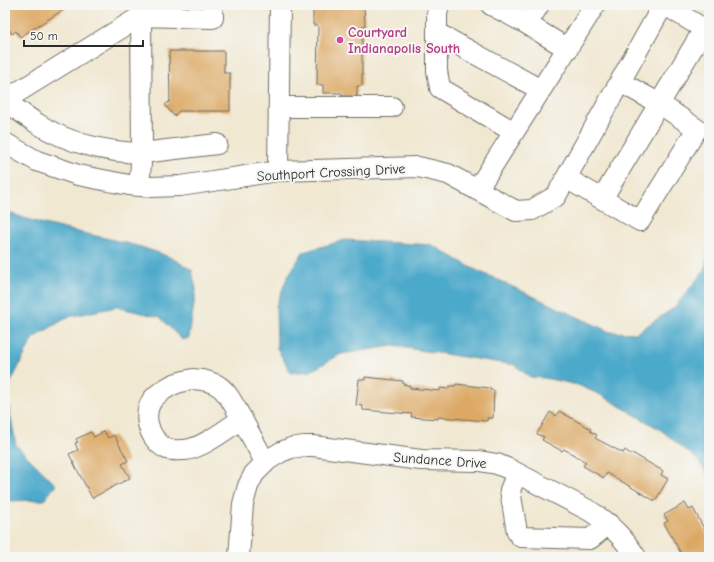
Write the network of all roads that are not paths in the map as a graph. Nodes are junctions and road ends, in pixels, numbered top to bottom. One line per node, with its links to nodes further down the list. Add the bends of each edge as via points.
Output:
1 (213, 5): 8 (street, via 212,18)
2 (280, 5): 17 (street)
3 (440, 5): 11 (street, via 437,14)
4 (491, 5): 10 (street)
5 (539, 5): 10 (street)
6 (595, 5): 12 (street)
7 (664, 5): 13 (street); 16 (street, via 704,29)
8 (162, 11): 9 (street)
9 (141, 16): 15 (street); 22 (street)
10 (526, 24): 12 (street)
11 (437, 33): 14 (street); 19 (street, via 437,71 440,88)
12 (568, 49): 14 (street)
13 (620, 82): 16 (street); 24 (street)
14 (541, 90): 19 (street)
15 (5, 100): 22 (street, via 39,125 62,136 108,150)
16 (660, 104): 27 (street); 27 (street, via 697,128 640,222)
17 (279, 107): 18 (street); 23 (street)
18 (392, 107)
19 (514, 132): 26 (street)
20 (5, 143): 25 (street, Southport Crossing Drive, via 37,161 78,175)
21 (217, 144): 22 (street)
22 (142, 153): 25 (street)
23 (278, 171): 25 (street, Southport Crossing Drive, via 180,186); 26 (street, Southport Crossing Drive, via 418,168 448,174)
24 (566, 178): 26 (street, Southport Crossing Drive, via 556,196 532,210 516,211); 27 (street)
25 (139, 186)
26 (477, 190)
27 (602, 199)
28 (242, 419): 28 (street, via 226,393 217,384 202,380 184,381 155,396 148,414 148,425 155,440 169,450 178,451 202,444); 29 (street)
29 (265, 462): 30 (street, Sundance Drive, via 295,447 313,446 421,460 480,461 497,464); 32 (street, Sundance Drive, via 251,480 244,498)
30 (516, 473): 31 (street, Sundance Drive, via 590,511); 31 (street, via 510,490 517,532 521,537 590,538)
31 (609, 524): 33 (street, Sundance Drive)
32 (239, 557)
33 (636, 557)

